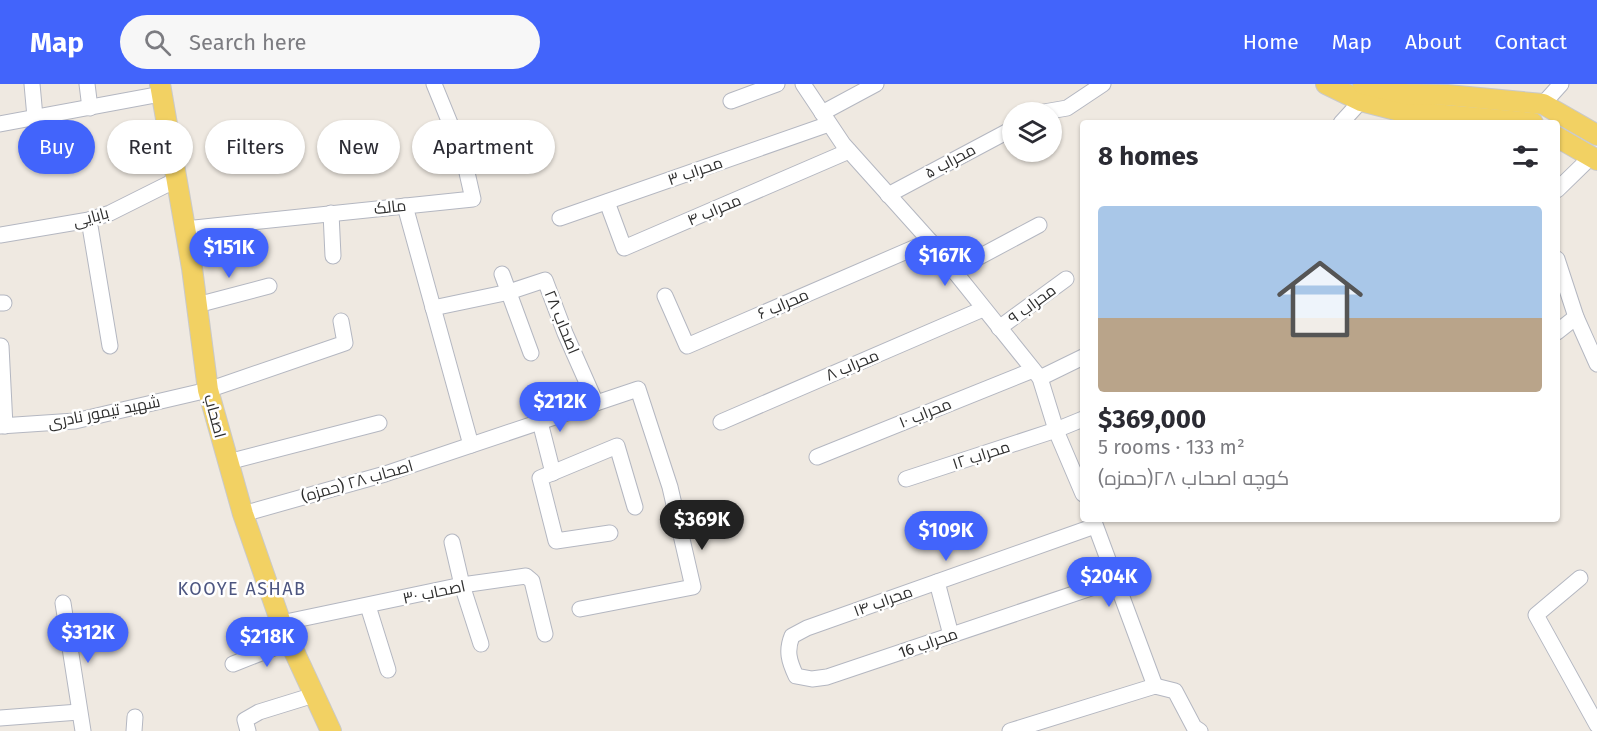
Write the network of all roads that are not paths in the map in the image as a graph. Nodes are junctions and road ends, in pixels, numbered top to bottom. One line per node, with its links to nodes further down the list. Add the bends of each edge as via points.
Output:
1 (32, 84): 17 (street)
2 (87, 84): 15 (street)
3 (434, 84): 31 (street, مالک, via 464,155 473,199)
4 (777, 84): 13 (street)
5 (803, 84): 18 (street)
6 (876, 84): 18 (street, محراب ۳)
7 (1103, 84): 16 (street)
8 (1326, 84): 11 (main road)
9 (1561, 84): 14 (street)
10 (161, 89): 15 (street); 27 (main road, اصحاب)
11 (1369, 89): 12 (main road, via 1405,94); 19 (street); 20 (main road, via 1401,111)
12 (1452, 89): 14 (main road)
13 (731, 101)
14 (1543, 104): 23 (main road)
15 (90, 108): 17 (street)
16 (1062, 109)
17 (35, 117): 21 (street)
18 (826, 118): 25 (street); 30 (street, محراب ۳)
19 (1343, 120)
20 (1500, 120)
21 (0, 124)
22 (1002, 134): 29 (street, محراب ۵)
23 (1597, 135)
24 (1560, 139): 26 (main road)
25 (849, 151): 29 (street); 30 (street, محراب ۴, via 624,248)
26 (1594, 158): 28 (street)
27 (176, 180): 34 (street, بابایی); 36 (main road, اصحاب)
28 (1560, 187)
29 (888, 195): 38 (street)
30 (607, 202): 33 (street, محراب ۳)
31 (405, 206): 32 (street, مالک); 48 (street)
32 (331, 213): 36 (street, مالک); 39 (street)
33 (560, 218)
34 (89, 220): 37 (street, بابایی); 55 (street)
35 (1039, 225): 41 (street)
36 (185, 229): 47 (main road, اصحاب)
37 (0, 235)
38 (930, 241): 41 (street); 46 (street, محراب ۶, via 687,346)
39 (333, 256)
40 (1560, 268): 50 (street)
41 (953, 271): 49 (street)
42 (502, 274): 45 (street)
43 (1066, 279): 52 (street, محراب ۹)
44 (269, 286): 47 (street)
45 (509, 292): 48 (street, اصحاب ۲۸); 56 (street); 61 (street, اصحاب ۲۸, via 545,280)
46 (664, 296)
47 (197, 305): 60 (main road, اصحاب)
48 (433, 308): 68 (street)
49 (983, 309): 52 (street); 64 (street, محراب ۸)
50 (1576, 317): 53 (street); 58 (street)
51 (341, 321): 60 (street, شهید تیمور نادری, via 345,343)
52 (999, 328): 59 (street)
53 (1560, 330)
54 (1, 346): 66 (street)
55 (110, 346)
56 (531, 353)
57 (1080, 358): 59 (street, محراب ۱۰)
58 (1596, 361)
59 (1036, 374): 67 (street); 69 (street, محراب ۱۰)
60 (208, 390): 66 (street, شهید تیمور نادری, via 75,421); 70 (main road, اصحاب)
61 (596, 403): 63 (street, اصحاب ۲۸ (حمزه)); 85 (street, اصحاب ۲۸ (حمزه), via 638,389 670,487 693,587)
62 (1080, 420): 67 (street, محراب ۱۲)
63 (540, 422): 68 (street, اصحاب ۲۸ (حمزه)); 71 (street)
64 (722, 422)
65 (379, 423): 70 (street)
66 (3, 426)
67 (1056, 430): 72 (street, محراب ۱۲); 73 (street)
68 (471, 445): 75 (street, اصحاب ۲۸ (حمزه))
69 (817, 457)
70 (228, 462): 75 (main road, اصحاب)
71 (553, 472): 74 (street, via 617,446); 77 (street, via 540,478 556,541)
72 (906, 479)
73 (1080, 487)
74 (635, 507)
75 (243, 514): 86 (main road, اصحاب)
76 (1094, 523): 80 (street); 81 (street, محراب ۱۴)
77 (610, 533)
78 (452, 542): 82 (street)
79 (1580, 578): 98 (street, via 1536,615)
80 (1115, 580): 89 (street, محراب 16); 94 (street)
81 (937, 582): 87 (street, محراب ۱۴); 89 (street)
82 (462, 585): 84 (street, اصحاب ۳۰); 88 (street, اصحاب ۳۰, via 529,578); 91 (street)
83 (63, 603): 96 (street)
84 (368, 606): 86 (street, اصحاب ۳۰); 93 (street)
85 (580, 609)
86 (281, 623): 90 (main road, اصحاب)
87 (807, 628): 89 (street, محراب 16, via 792,636 787,648 796,676 812,679)
88 (545, 634)
89 (951, 636)
90 (289, 642): 92 (street); 95 (main road, اصحاب)
91 (481, 644)
92 (233, 664)
93 (388, 670)
94 (1155, 686): 102 (street); 103 (street, via 1175,691)
95 (314, 695): 100 (street, via 259,712 245,720); 101 (main road, اصحاب)
96 (79, 712): 97 (street); 99 (street)
97 (0, 718)
98 (1597, 725)
99 (82, 731)
100 (248, 731)
101 (331, 731)
102 (1010, 731)
103 (1200, 731)

